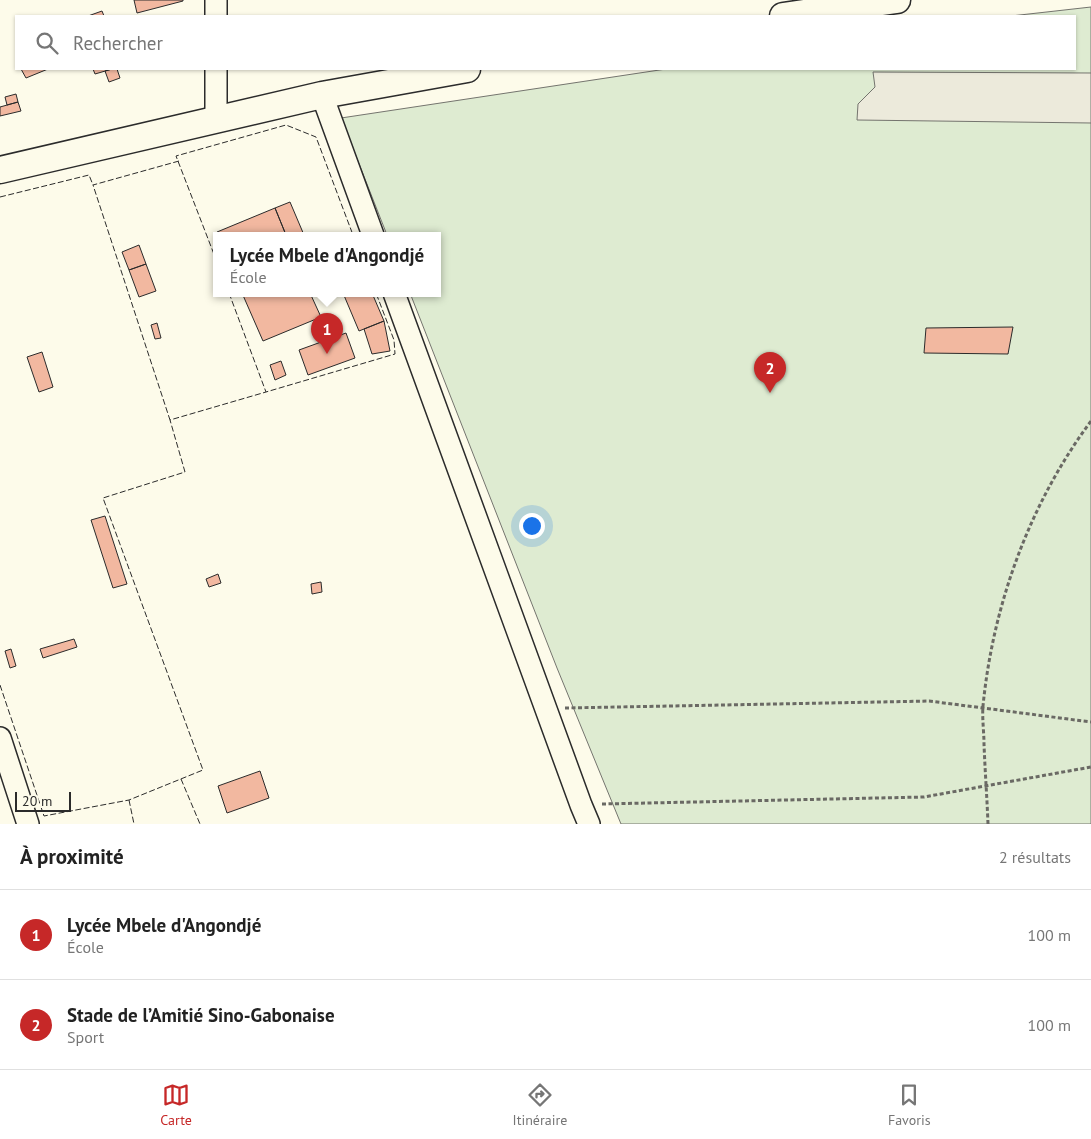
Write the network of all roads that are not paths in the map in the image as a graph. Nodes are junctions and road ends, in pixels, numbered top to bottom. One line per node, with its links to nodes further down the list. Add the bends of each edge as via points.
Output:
1 (216, 0): 3 (street)
2 (897, 0): 4 (main road)
3 (216, 15)
4 (790, 15)
5 (216, 70): 8 (street)
6 (463, 70): 7 (main road)
7 (322, 96): 8 (main road); 10 (street)
8 (216, 120): 9 (main road)
9 (0, 170)
10 (373, 232)
11 (395, 297): 13 (street)
12 (0, 738): 14 (street)
13 (585, 814)
14 (28, 824)

